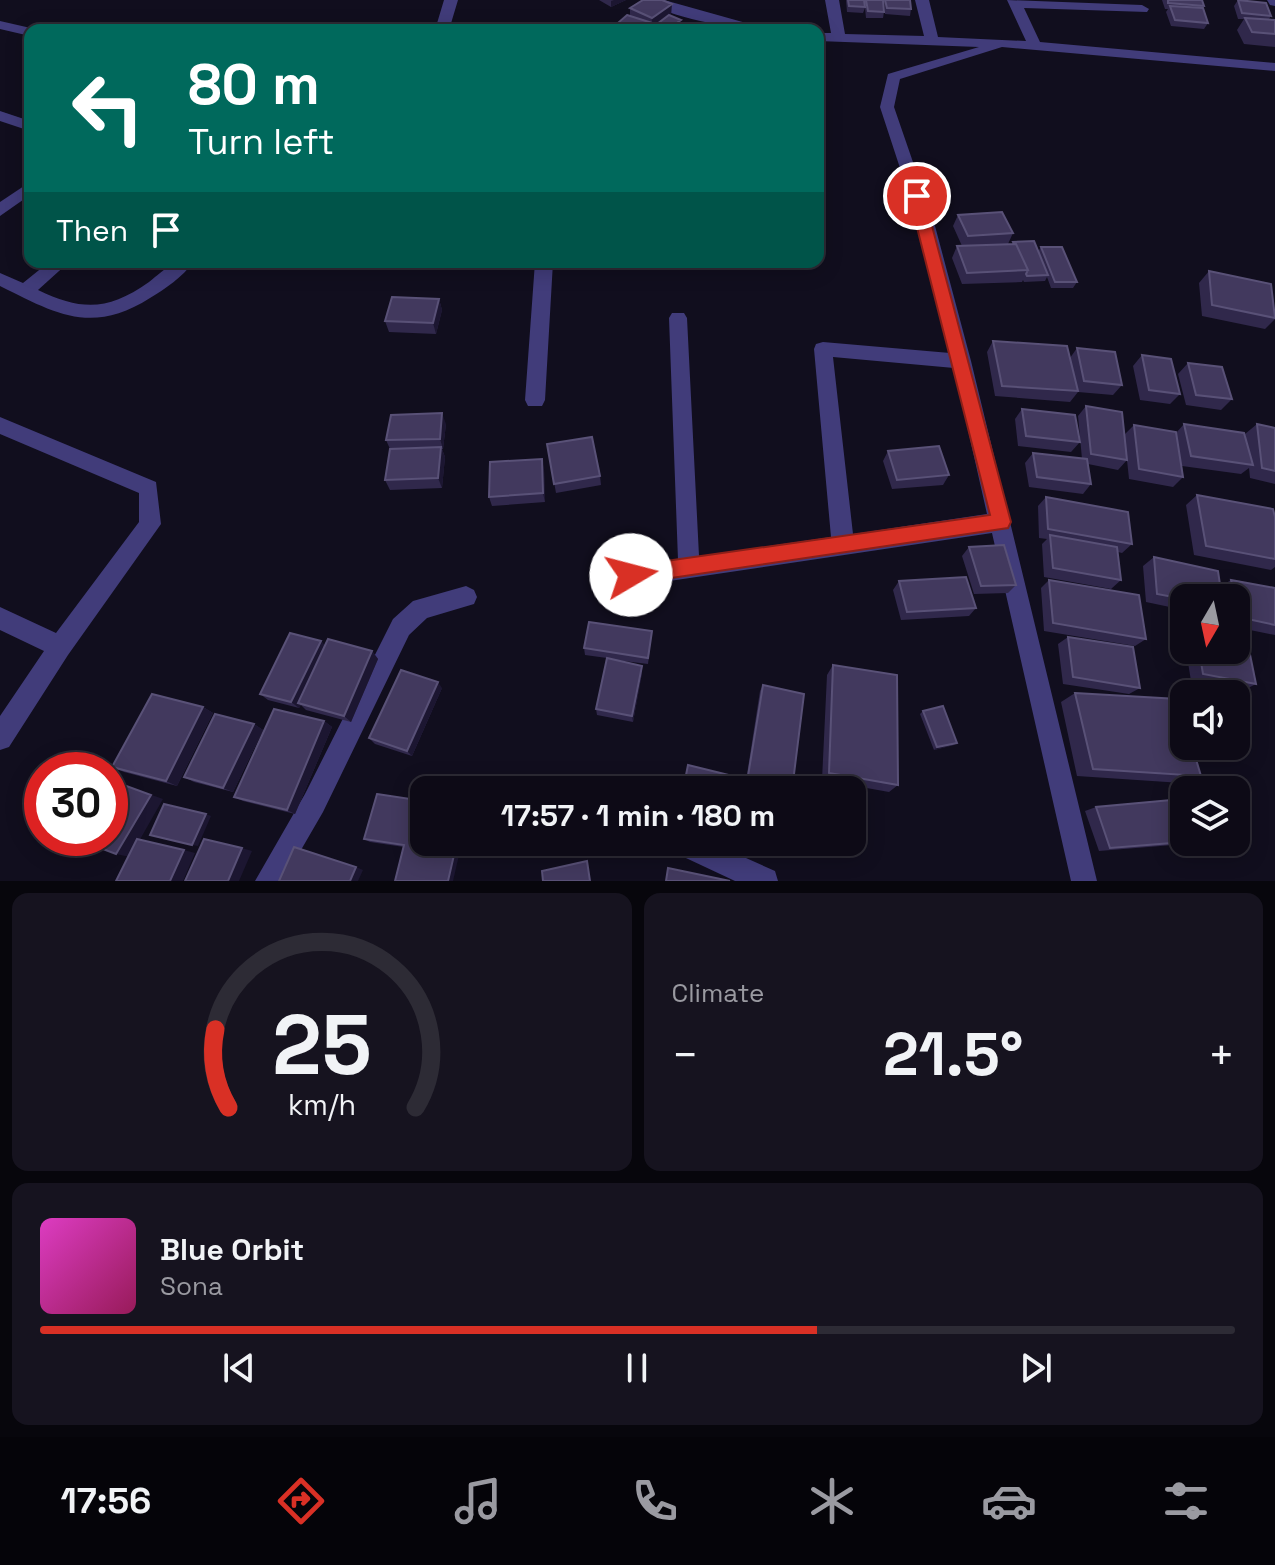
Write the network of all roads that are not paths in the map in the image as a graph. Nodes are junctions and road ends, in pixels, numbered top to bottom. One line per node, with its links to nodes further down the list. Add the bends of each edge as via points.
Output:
1 (451, 0): 7 (street)
2 (652, 0): 8 (street)
3 (832, 0): 12 (street)
4 (922, 0): 13 (street)
5 (1015, 2): 6 (street); 15 (street)
6 (1142, 9)
7 (444, 24)
8 (739, 24)
9 (0, 25): 10 (street)
10 (24, 31)
11 (824, 38): 12 (street)
12 (839, 39): 13 (street)
13 (932, 40): 14 (street)
14 (1000, 43): 15 (street); 27 (street, via 967,58 928,63 893,77 887,107 927,226)
15 (1035, 47): 16 (street)
16 (1275, 67)
17 (0, 116): 18 (street)
18 (24, 124)
19 (24, 192): 20 (street)
20 (0, 210)
21 (53, 268): 25 (street)
22 (178, 268): 25 (street, via 159,286 111,309 79,313)
23 (544, 268): 28 (street)
24 (0, 279): 25 (street)
25 (26, 290)
26 (678, 318): 32 (street)
27 (962, 361): 30 (street); 31 (street, via 823,349)
28 (535, 400)
29 (0, 425): 36 (street, via 149,488 150,524)
30 (1001, 522): 31 (street); 41 (street)
31 (843, 545): 32 (street)
32 (689, 567): 33 (street)
33 (602, 581)
34 (466, 597): 39 (street, via 421,609 401,627 314,803)
35 (0, 618): 36 (street)
36 (60, 647): 37 (street)
37 (0, 738)
38 (711, 856): 40 (street)
39 (268, 881)
40 (765, 881)
41 (1084, 881)

